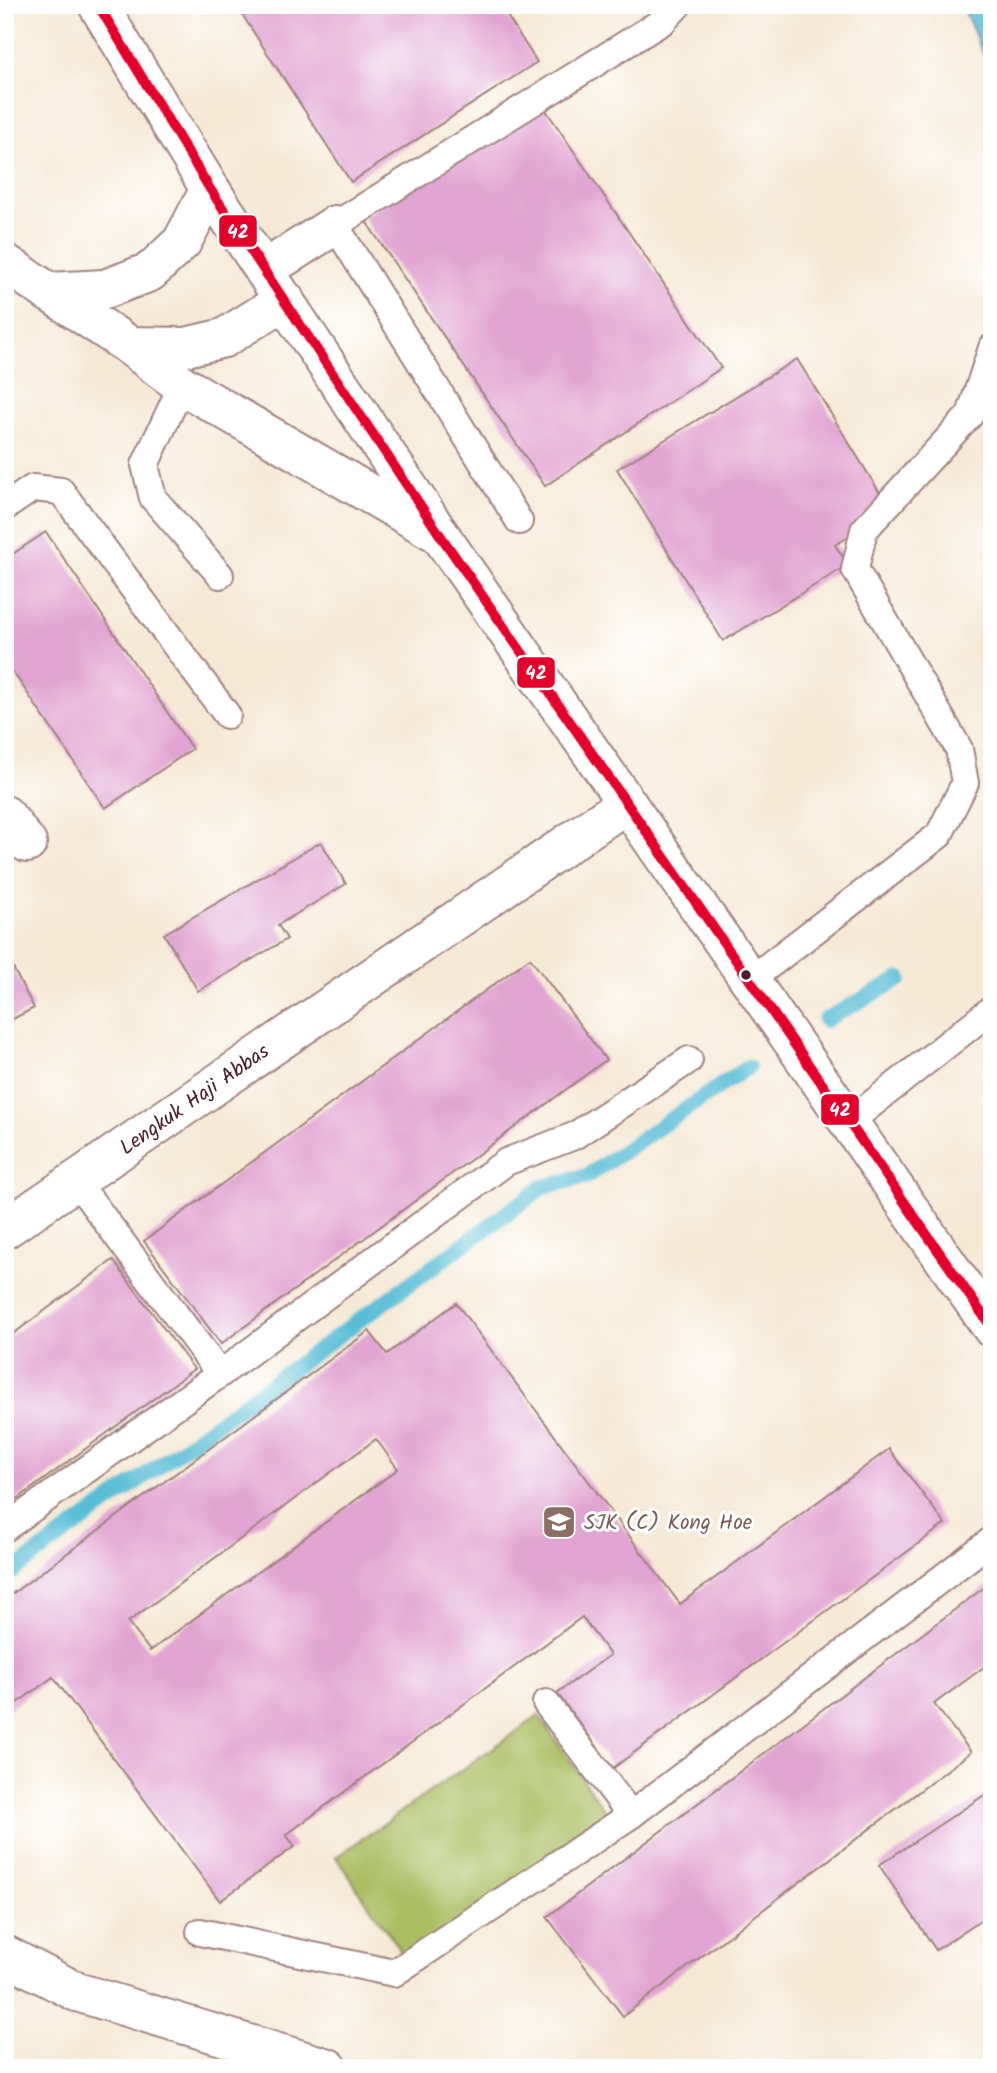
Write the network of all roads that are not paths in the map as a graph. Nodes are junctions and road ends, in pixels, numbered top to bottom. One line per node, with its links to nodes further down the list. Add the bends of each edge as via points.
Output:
1 (97, 5): 3 (main road)
2 (678, 5): 4 (lane, via 663,22)
3 (210, 189): 6 (main road); 7 (main road, via 182,242 150,272 105,289)
4 (335, 225): 6 (main road); 12 (lane)
5 (5, 263): 7 (main road)
6 (275, 285): 8 (main road, via 225,338 186,347); 13 (main road)
7 (48, 292): 8 (main road)
8 (130, 346): 10 (main road)
9 (992, 348): 17 (lane, via 970,415 864,530 855,569 959,749 965,783 939,835)
10 (183, 385): 13 (main road); 14 (lane, via 145,466 153,498)
11 (5, 507): 15 (lane, via 33,488 61,491)
12 (519, 520)
13 (440, 535): 16 (main road)
14 (220, 575)
15 (228, 715)
16 (627, 803): 17 (main road); 21 (main road, Lengkuk Haji Abbas)
17 (750, 980): 20 (main road)
18 (992, 1009): 20 (lane)
19 (689, 1059): 24 (lane, via 574,1136 506,1162)
20 (849, 1122): 23 (main road)
21 (76, 1181): 22 (main road, Lengkuk Haji Abbas); 24 (lane)
22 (7, 1223)
23 (992, 1328)
24 (220, 1374): 25 (lane)
25 (5, 1528)
26 (992, 1540): 28 (lane)
27 (546, 1703): 28 (lane)
28 (631, 1815): 29 (lane, via 394,1973)
29 (201, 1933)
30 (5, 1955): 31 (main road, via 76,1992)
31 (328, 2068)

